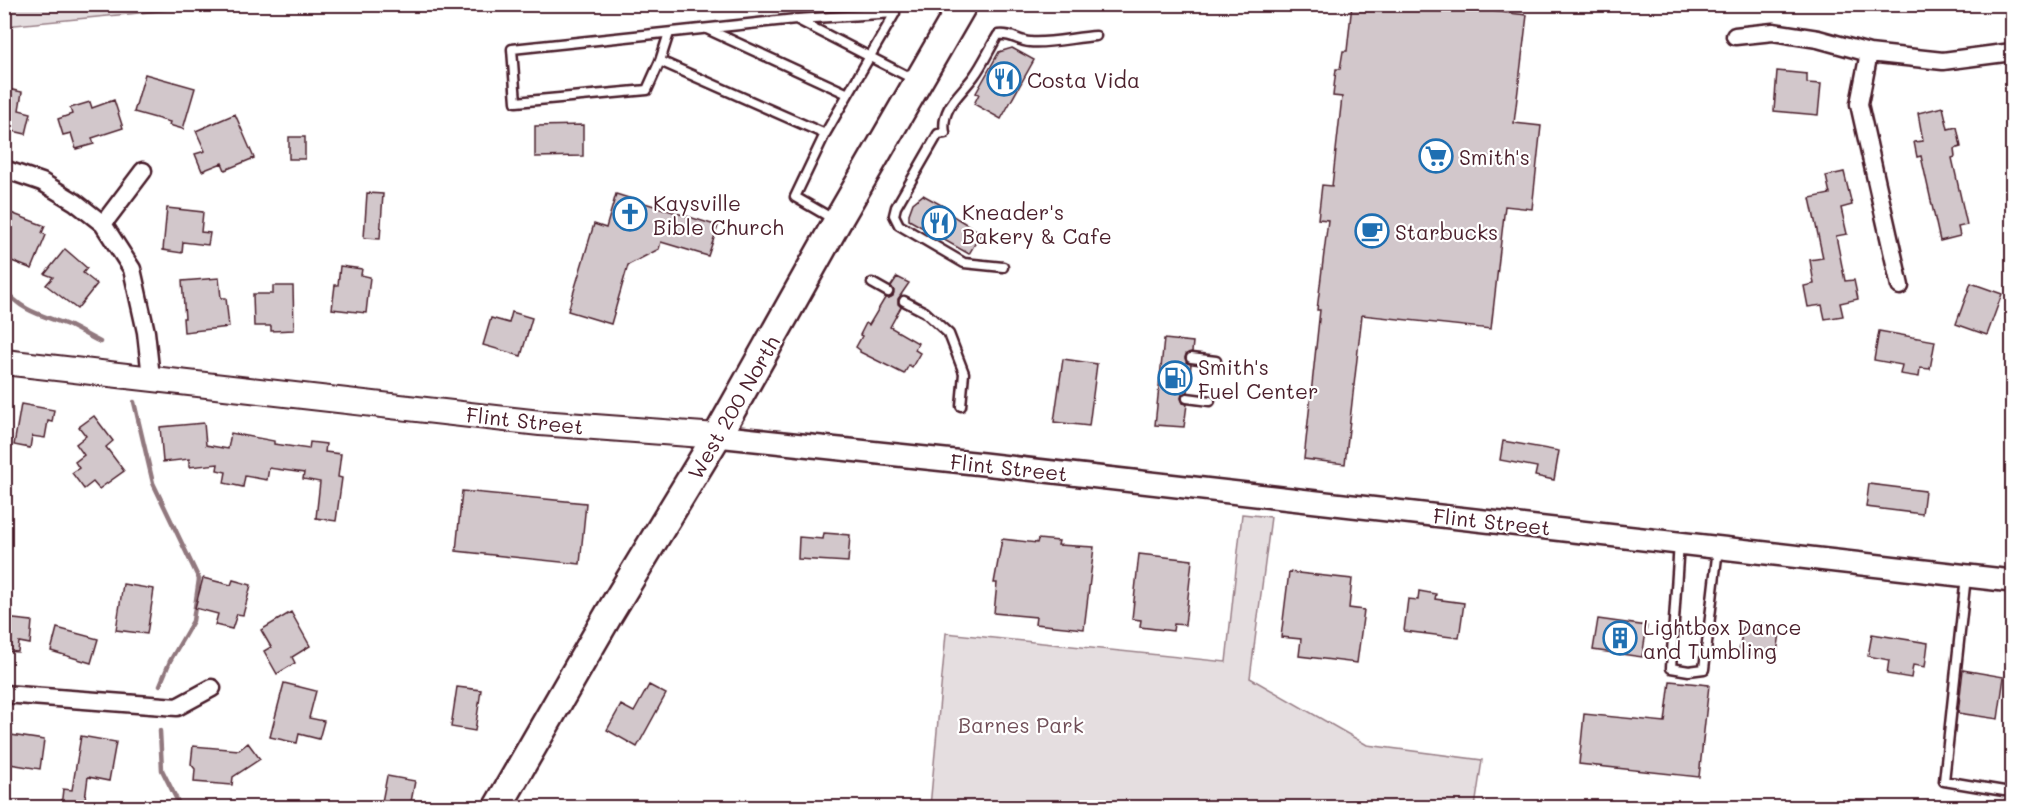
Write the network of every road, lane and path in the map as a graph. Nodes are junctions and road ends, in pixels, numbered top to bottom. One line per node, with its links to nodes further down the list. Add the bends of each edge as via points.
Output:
1 (963, 4): 11 (main road, West 200 North)
2 (796, 19): 3 (lane); 9 (lane); 9 (lane, via 895,13)
3 (705, 29): 4 (lane); 12 (lane)
4 (669, 33): 10 (lane); 10 (lane, via 512,49 516,102 647,90)
5 (1096, 36): 18 (lane, via 1031,42 1007,33 998,35 974,76 953,100 943,121 945,133 938,134 896,207 894,215 899,225 964,263)
6 (1735, 36): 8 (street, via 1773,32)
7 (2013, 52): 8 (street, via 1943,61)
8 (1869, 53): 20 (street, via 1859,104)
9 (870, 57): 11 (lane); 12 (lane)
10 (660, 61): 13 (lane)
11 (918, 82): 16 (main road, West 200 North)
12 (848, 94): 13 (lane)
13 (825, 134): 16 (lane, via 795,197)
14 (4, 169): 17 (street, via 42,182)
15 (143, 171): 17 (street)
16 (837, 222): 30 (main road, West 200 North)
17 (103, 224): 26 (street, via 132,268)
18 (1003, 267)
19 (872, 283): 21 (lane)
20 (1900, 286)
21 (888, 292)
22 (904, 301): 29 (lane, via 925,312 949,334 964,373)
23 (1191, 358): 24 (lane)
24 (1216, 361)
25 (4, 362): 26 (main road, Flint Street)
26 (151, 377): 30 (main road, Flint Street, via 540,423)
27 (1187, 398): 28 (lane)
28 (1210, 400)
29 (961, 406)
30 (717, 436): 31 (street, Flint Street); 38 (main road, West 200 North)
31 (1679, 542): 32 (street, Flint Street); 32 (lane, via 1671,668 1689,671 1704,669)
32 (1718, 546): 33 (street, Flint Street)
33 (1966, 575): 34 (street, Flint Street); 37 (lane, via 1944,781)
34 (2013, 580)
35 (212, 688): 36 (street, via 177,707)
36 (4, 694)
37 (2004, 791)
38 (497, 807)

